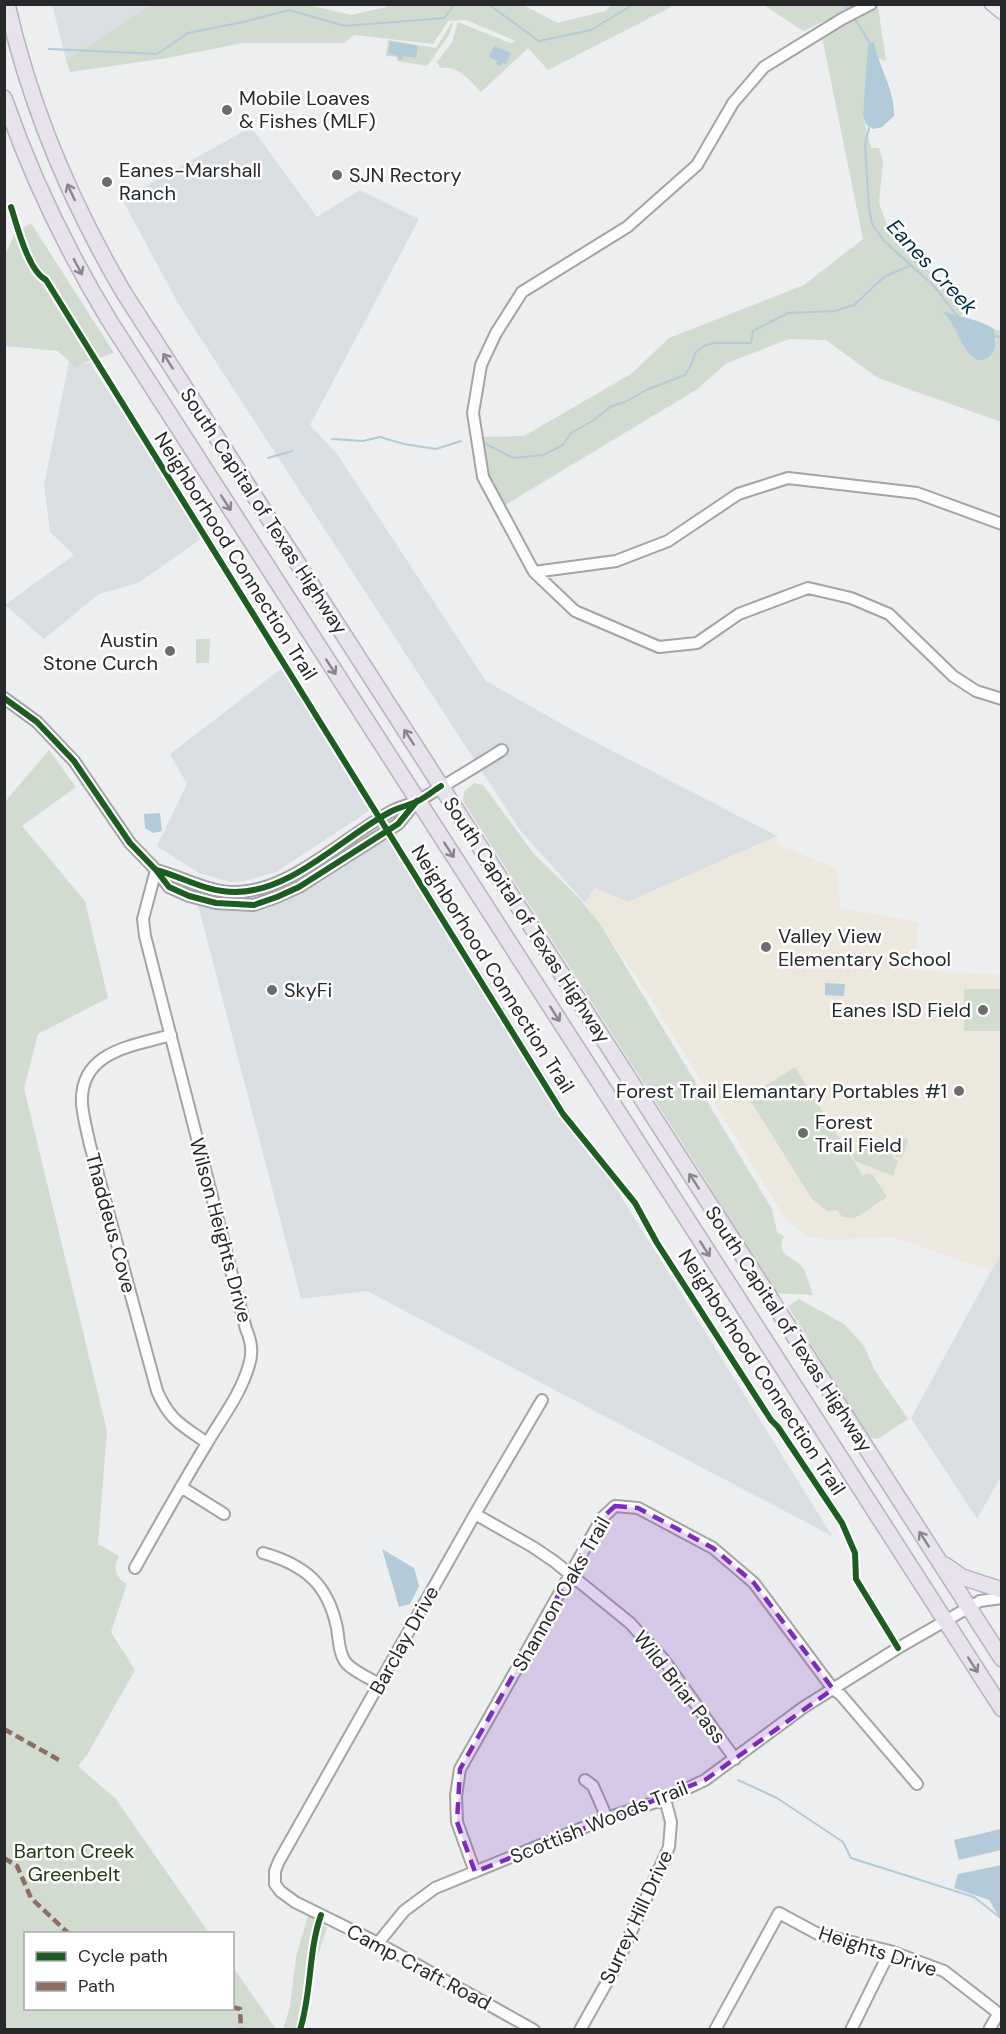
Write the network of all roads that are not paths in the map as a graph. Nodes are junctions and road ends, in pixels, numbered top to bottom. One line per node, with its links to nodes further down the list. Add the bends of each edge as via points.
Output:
1 (7, 4): 11 (highway, South Capital of Texas Highway, one-way to 1, via 106,261 45,130)
2 (871, 4): 7 (street, via 764,67 733,103 697,165 627,227 522,292 496,333 482,365 473,413 483,477)
3 (991, 4): 4 (main road)
4 (1002, 13)
5 (4, 98): 12 (highway, South Capital of Texas Highway, one-way to 12, via 41,192 85,280)
6 (1002, 524): 7 (street, via 917,493 788,478 738,494 668,541 616,561)
7 (534, 572): 9 (street, via 575,611 658,647 697,643 739,614 808,588 851,598 889,614 953,676 976,691)
8 (4, 698): 13 (street, via 37,722 74,761 130,843)
9 (1002, 699)
10 (502, 750): 11 (street)
11 (441, 786): 12 (street); 21 (highway, South Capital of Texas Highway, one-way to 11)
12 (417, 801): 13 (street, via 398,824 323,873 254,905 216,903 189,896 169,887); 27 (highway, South Capital of Texas Highway, one-way to 27)
13 (156, 870): 14 (street, Wilson Heights Drive, via 143,919)
14 (171, 1035): 16 (street, Wilson Heights Drive, via 251,1344 250,1362 241,1388); 16 (street, Thaddeus Cove, via 121,1048 99,1060 85,1079 82,1103 157,1391 171,1418)
15 (542, 1400): 19 (street, Barclay Drive)
16 (207, 1443): 17 (street, Wilson Heights Drive)
17 (181, 1487): 18 (street); 22 (street, Wilson Heights Drive)
18 (224, 1514)
19 (475, 1514): 23 (street, Wild Briar Pass); 29 (street, Barclay Drive)
20 (263, 1553): 29 (street, via 296,1564 310,1575 330,1606 346,1662)
21 (937, 1560): 24 (highway, via 962,1577); 26 (highway, South Capital of Texas Highway)
22 (135, 1568)
23 (570, 1573): 30 (street, Shannon Oaks Trail, via 607,1513 615,1506 638,1508 713,1548 754,1583); 32 (street, Wild Briar Pass, via 630,1623 664,1660); 37 (street, Shannon Oaks Trail, via 460,1769 457,1822)
24 (1002, 1590)
25 (1002, 1598): 26 (street, Scottish Woods Trail, via 980,1601)
26 (969, 1608): 27 (street, Scottish Woods Trail); 28 (highway, South Capital of Texas Highway)
27 (945, 1621): 30 (street, Scottish Woods Trail); 31 (highway, South Capital of Texas Highway, one-way to 31)
28 (1002, 1659)
29 (379, 1684): 38 (street, Barclay Drive, via 279,1861)
30 (833, 1689): 32 (street, Scottish Woods Trail); 34 (street, Shannon Oaks Trail)
31 (1002, 1709)
32 (735, 1759): 35 (street, Scottish Woods Trail, via 705,1780)
33 (585, 1780): 36 (street, via 593,1786)
34 (917, 1784)
35 (665, 1799): 36 (street, Scottish Woods Trail); 43 (street, Surrey Hill Drive, via 671,1822 669,1847 616,1966)
36 (607, 1818): 37 (street, Scottish Woods Trail)
37 (475, 1872): 39 (street, Scottish Woods Trail, via 435,1888 404,1911)
38 (275, 1884): 39 (street, Camp Craft Road, via 295,1902)
39 (378, 1943): 42 (street, Camp Craft Road)
40 (890, 1952): 41 (street, Heights Drive, via 944,1971); 44 (street, Heights Drive, via 819,1934 779,1913); 45 (street)
41 (1000, 2015): 46 (street)
42 (534, 2030)
43 (580, 2030)
44 (715, 2030)
45 (851, 2030)
46 (989, 2030)

